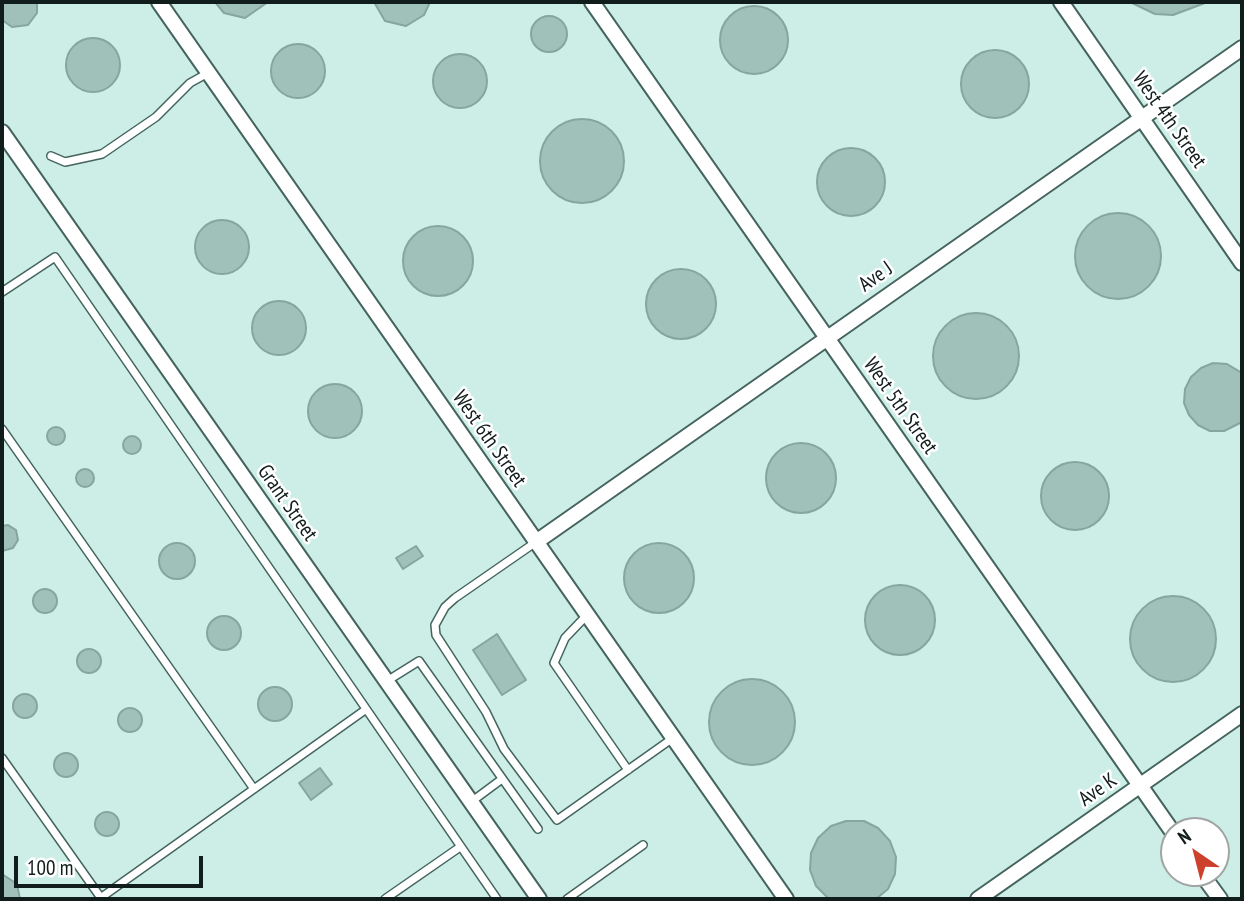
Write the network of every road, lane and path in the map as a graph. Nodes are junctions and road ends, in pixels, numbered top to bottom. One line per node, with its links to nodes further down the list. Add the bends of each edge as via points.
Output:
1 (159, 2): 5 (street, West 6th Street)
2 (592, 2): 11 (street, West 5th Street)
3 (1061, 2): 6 (street, West 4th Street)
4 (1242, 48): 6 (street, Ave J)
5 (208, 72): 8 (lane, via 156,117 102,154 65,162); 13 (street, West 6th Street)
6 (1142, 119): 9 (street, West 4th Street); 11 (street, Ave J)
7 (2, 132): 15 (street, Grant Street)
8 (51, 156)
9 (1242, 262)
10 (2, 292): 16 (lane, via 55,257)
11 (826, 337): 13 (street, Ave J); 22 (street, West 5th Street)
12 (2, 429): 23 (lane)
13 (536, 542): 14 (street, West 6th Street); 20 (lane, via 445,607 435,625 436,635 504,749 557,820)
14 (587, 615): 18 (street, West 6th Street); 20 (lane, via 565,638 554,663)
15 (387, 682): 21 (lane, via 419,661); 24 (street, Grant Street)
16 (365, 710): 23 (lane); 28 (lane)
17 (1242, 714): 22 (street, Ave K)
18 (673, 738): 20 (lane); 34 (street, West 6th Street)
19 (2, 758): 29 (lane)
20 (628, 770)
21 (502, 779): 24 (lane); 26 (lane)
22 (1140, 786): 25 (street, West 5th Street); 35 (street, Ave K)
23 (254, 789): 29 (lane)
24 (471, 802): 32 (street, Grant Street)
25 (1162, 817)
26 (538, 830)
27 (643, 845): 33 (lane)
28 (460, 847): 30 (lane); 31 (lane)
29 (100, 899)
30 (385, 899)
31 (497, 899)
32 (538, 899)
33 (567, 899)
34 (786, 899)
35 (978, 899)

